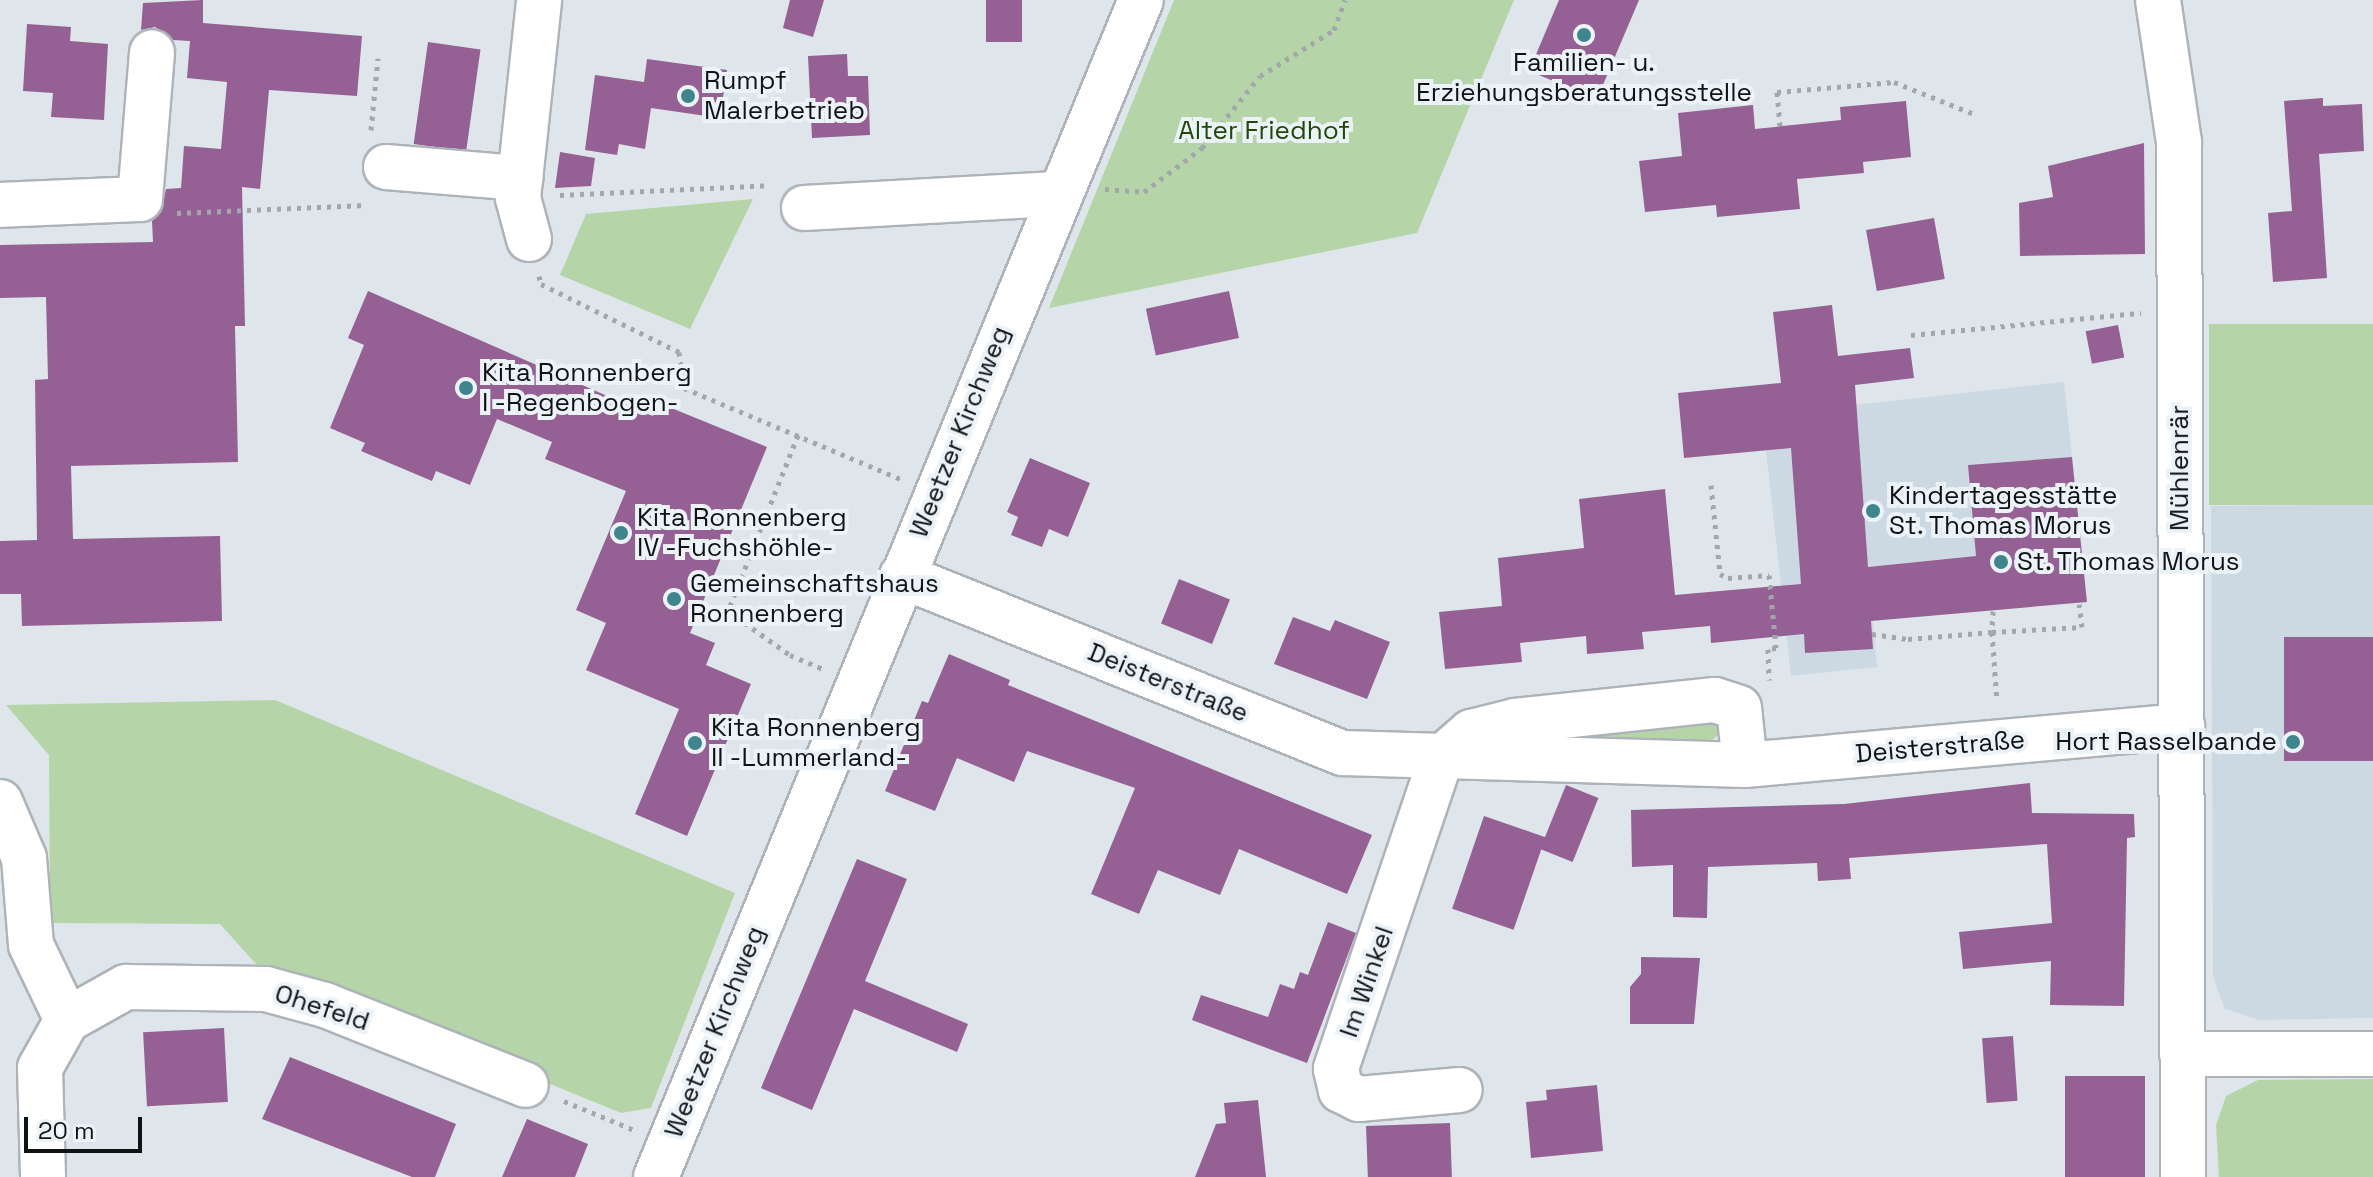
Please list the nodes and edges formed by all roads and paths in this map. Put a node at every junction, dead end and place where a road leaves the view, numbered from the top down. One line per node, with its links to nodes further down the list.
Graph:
1 (539, 0): 9 (street)
2 (1141, 0): 10 (street, Weetzer Kirchweg)
3 (1345, 0): 10 (path)
4 (2158, 0): 16 (street, Mühlenrär)
5 (152, 52): 12 (street)
6 (378, 58): 11 (path)
7 (1974, 114): 8 (path)
8 (1780, 126)
9 (521, 178): 11 (street); 15 (street)
10 (1062, 185): 13 (street); 20 (street, Weetzer Kirchweg)
11 (382, 186): 14 (path)
12 (0, 205)
13 (804, 208)
14 (160, 214)
15 (529, 239): 18 (path)
16 (2179, 310): 17 (path); 28 (street, Mühlenrär)
17 (1911, 335)
18 (798, 435): 20 (path); 26 (path)
19 (1711, 485): 27 (path)
20 (936, 490): 21 (street, Weetzer Kirchweg)
21 (902, 576): 30 (street, Deisterstraße); 38 (street, Weetzer Kirchweg)
22 (2079, 604): 24 (path)
23 (1993, 611): 24 (path)
24 (1992, 632): 25 (path); 29 (path)
25 (1872, 634)
26 (827, 670)
27 (1739, 708): 30 (street); 31 (street)
28 (2182, 726): 29 (street, Deisterstraße); 34 (street, Mühlenrär)
29 (2000, 742): 31 (street, Deisterstraße)
30 (1441, 758): 31 (street, Deisterstraße); 37 (street, Im Winkel)
31 (1745, 765)
32 (0, 802): 33 (street)
33 (67, 1020): 36 (street, Ohefeld); 39 (street)
34 (2182, 1054): 35 (street); 40 (street, Mühlenrär)
35 (2373, 1054)
36 (526, 1085): 38 (path)
37 (1460, 1090)
38 (662, 1161)
39 (43, 1177)
40 (2183, 1177)

